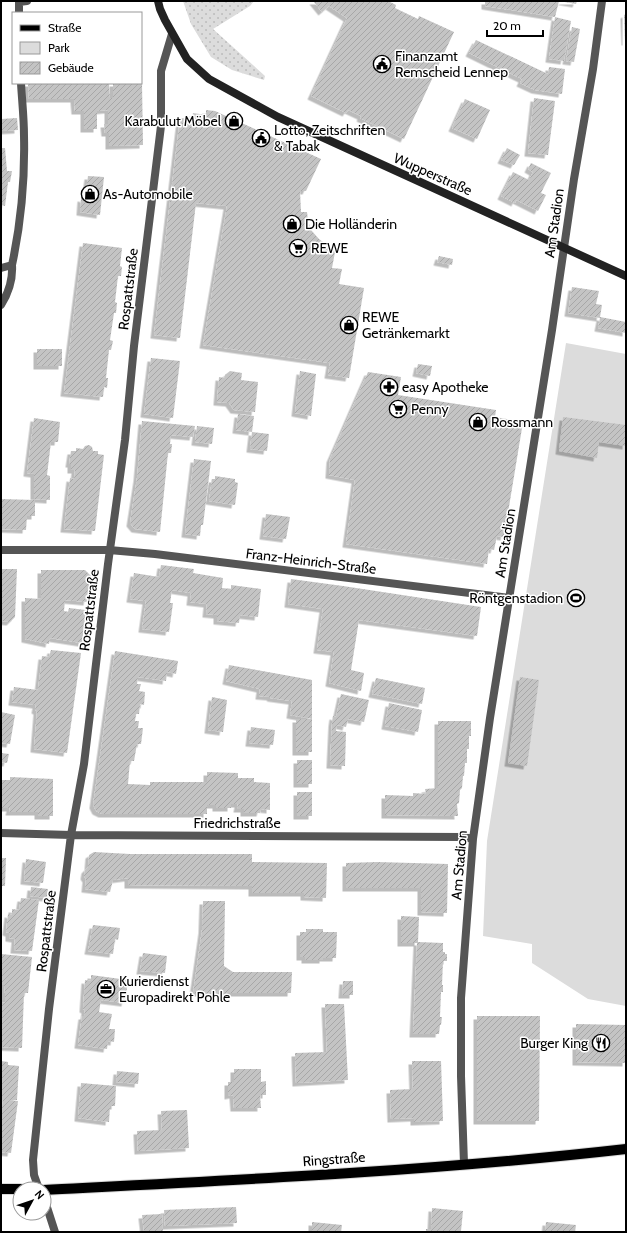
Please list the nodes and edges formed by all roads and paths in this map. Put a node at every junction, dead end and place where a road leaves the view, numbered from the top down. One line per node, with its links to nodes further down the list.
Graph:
1 (27, 1): 4 (street)
2 (158, 1): 5 (street, Wupperstraße)
3 (602, 1): 7 (street, Am Stadion)
4 (19, 2)
5 (172, 34): 7 (street, Wupperstraße); 13 (street, Rospattstraße)
6 (22, 84): 8 (street)
7 (565, 247): 10 (street, Wupperstraße); 14 (street, Am Stadion)
8 (12, 265): 9 (street); 11 (street)
9 (1, 268)
10 (626, 276)
11 (1, 305)
12 (1, 550): 13 (street, Franz-Heinrich-Straße)
13 (109, 550): 14 (street, Franz-Heinrich-Straße); 16 (street, Rospattstraße)
14 (510, 598): 17 (street, Am Stadion)
15 (1, 833): 16 (street, Friedrichstraße)
16 (71, 835): 17 (street, Friedrichstraße); 20 (street, Rospattstraße)
17 (473, 839): 19 (street, Am Stadion)
18 (626, 1149): 19 (main road, Ringstraße)
19 (464, 1164): 23 (main road, Ringstraße)
20 (36, 1181)
21 (1, 1189): 22 (main road)
22 (12, 1189)
23 (52, 1190)
24 (51, 1221): 25 (street)
25 (55, 1232)

